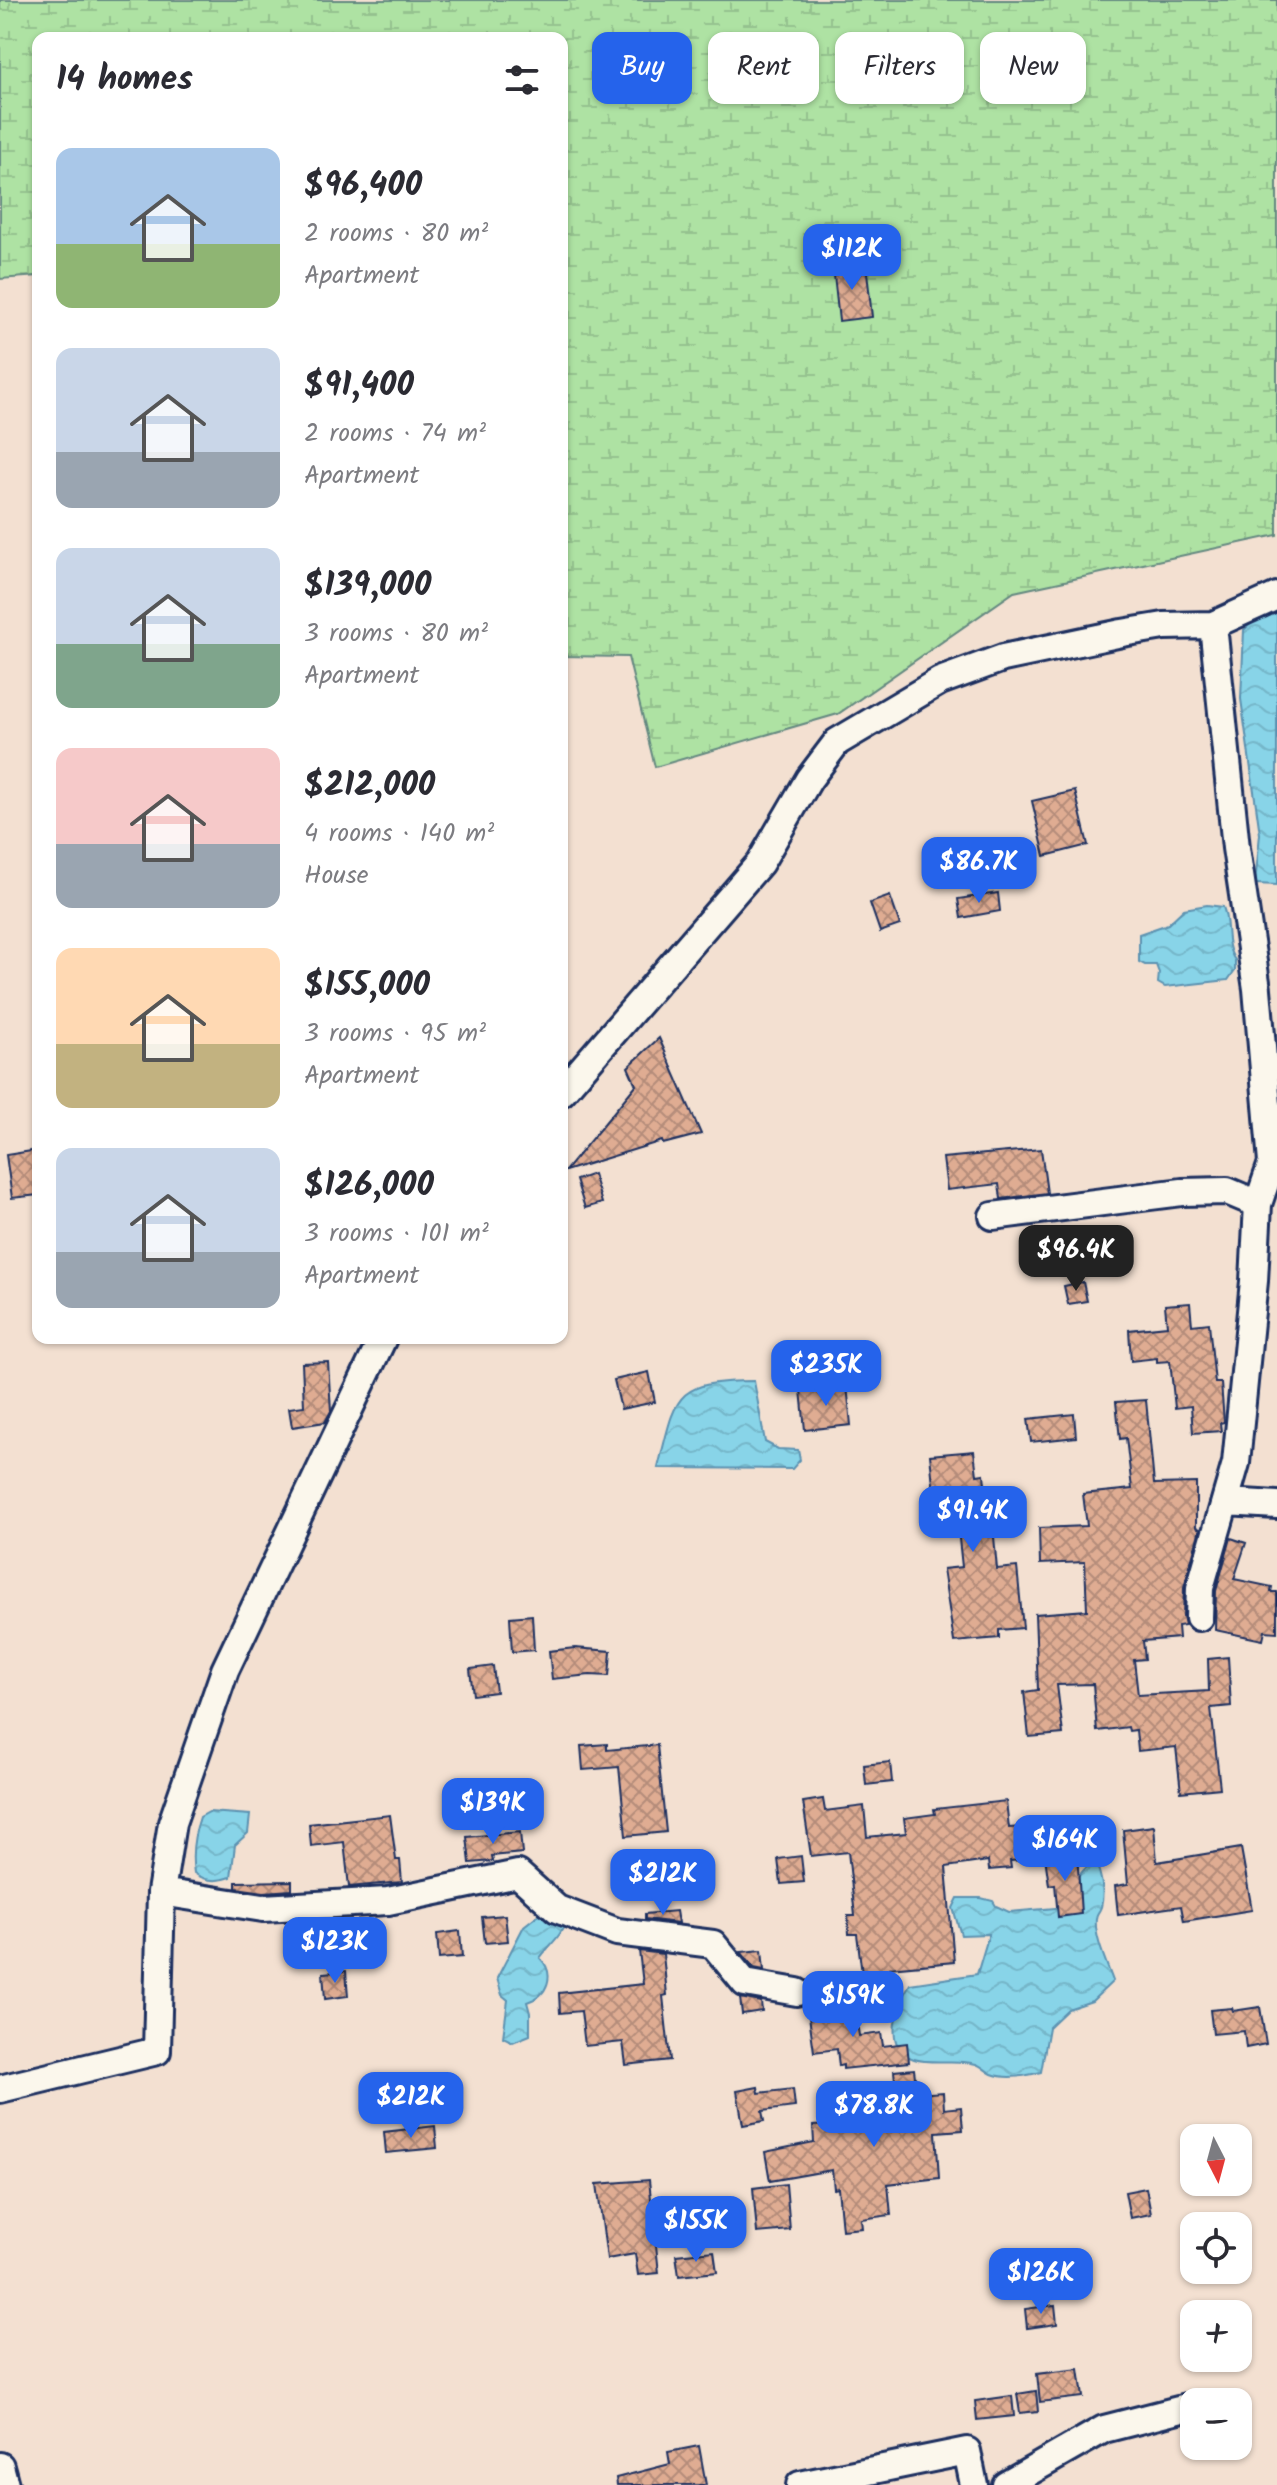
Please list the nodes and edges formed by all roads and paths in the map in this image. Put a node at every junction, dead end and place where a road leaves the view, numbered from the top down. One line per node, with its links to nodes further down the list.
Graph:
1 (1277, 596): 2 (street)
2 (1213, 625): 3 (street); 4 (street)
3 (568, 1085)
4 (1258, 1204): 5 (street); 7 (street)
5 (993, 1216)
6 (380, 1344): 10 (street)
7 (1226, 1502): 8 (street); 9 (street)
8 (1277, 1505)
9 (1199, 1617)
10 (161, 1892): 11 (street); 12 (street)
11 (797, 1992)
12 (0, 2089)
13 (1180, 2410): 18 (street)
14 (0, 2466): 15 (street)
15 (5, 2485)
16 (800, 2485): 17 (street)
17 (974, 2485)
18 (1006, 2485)

